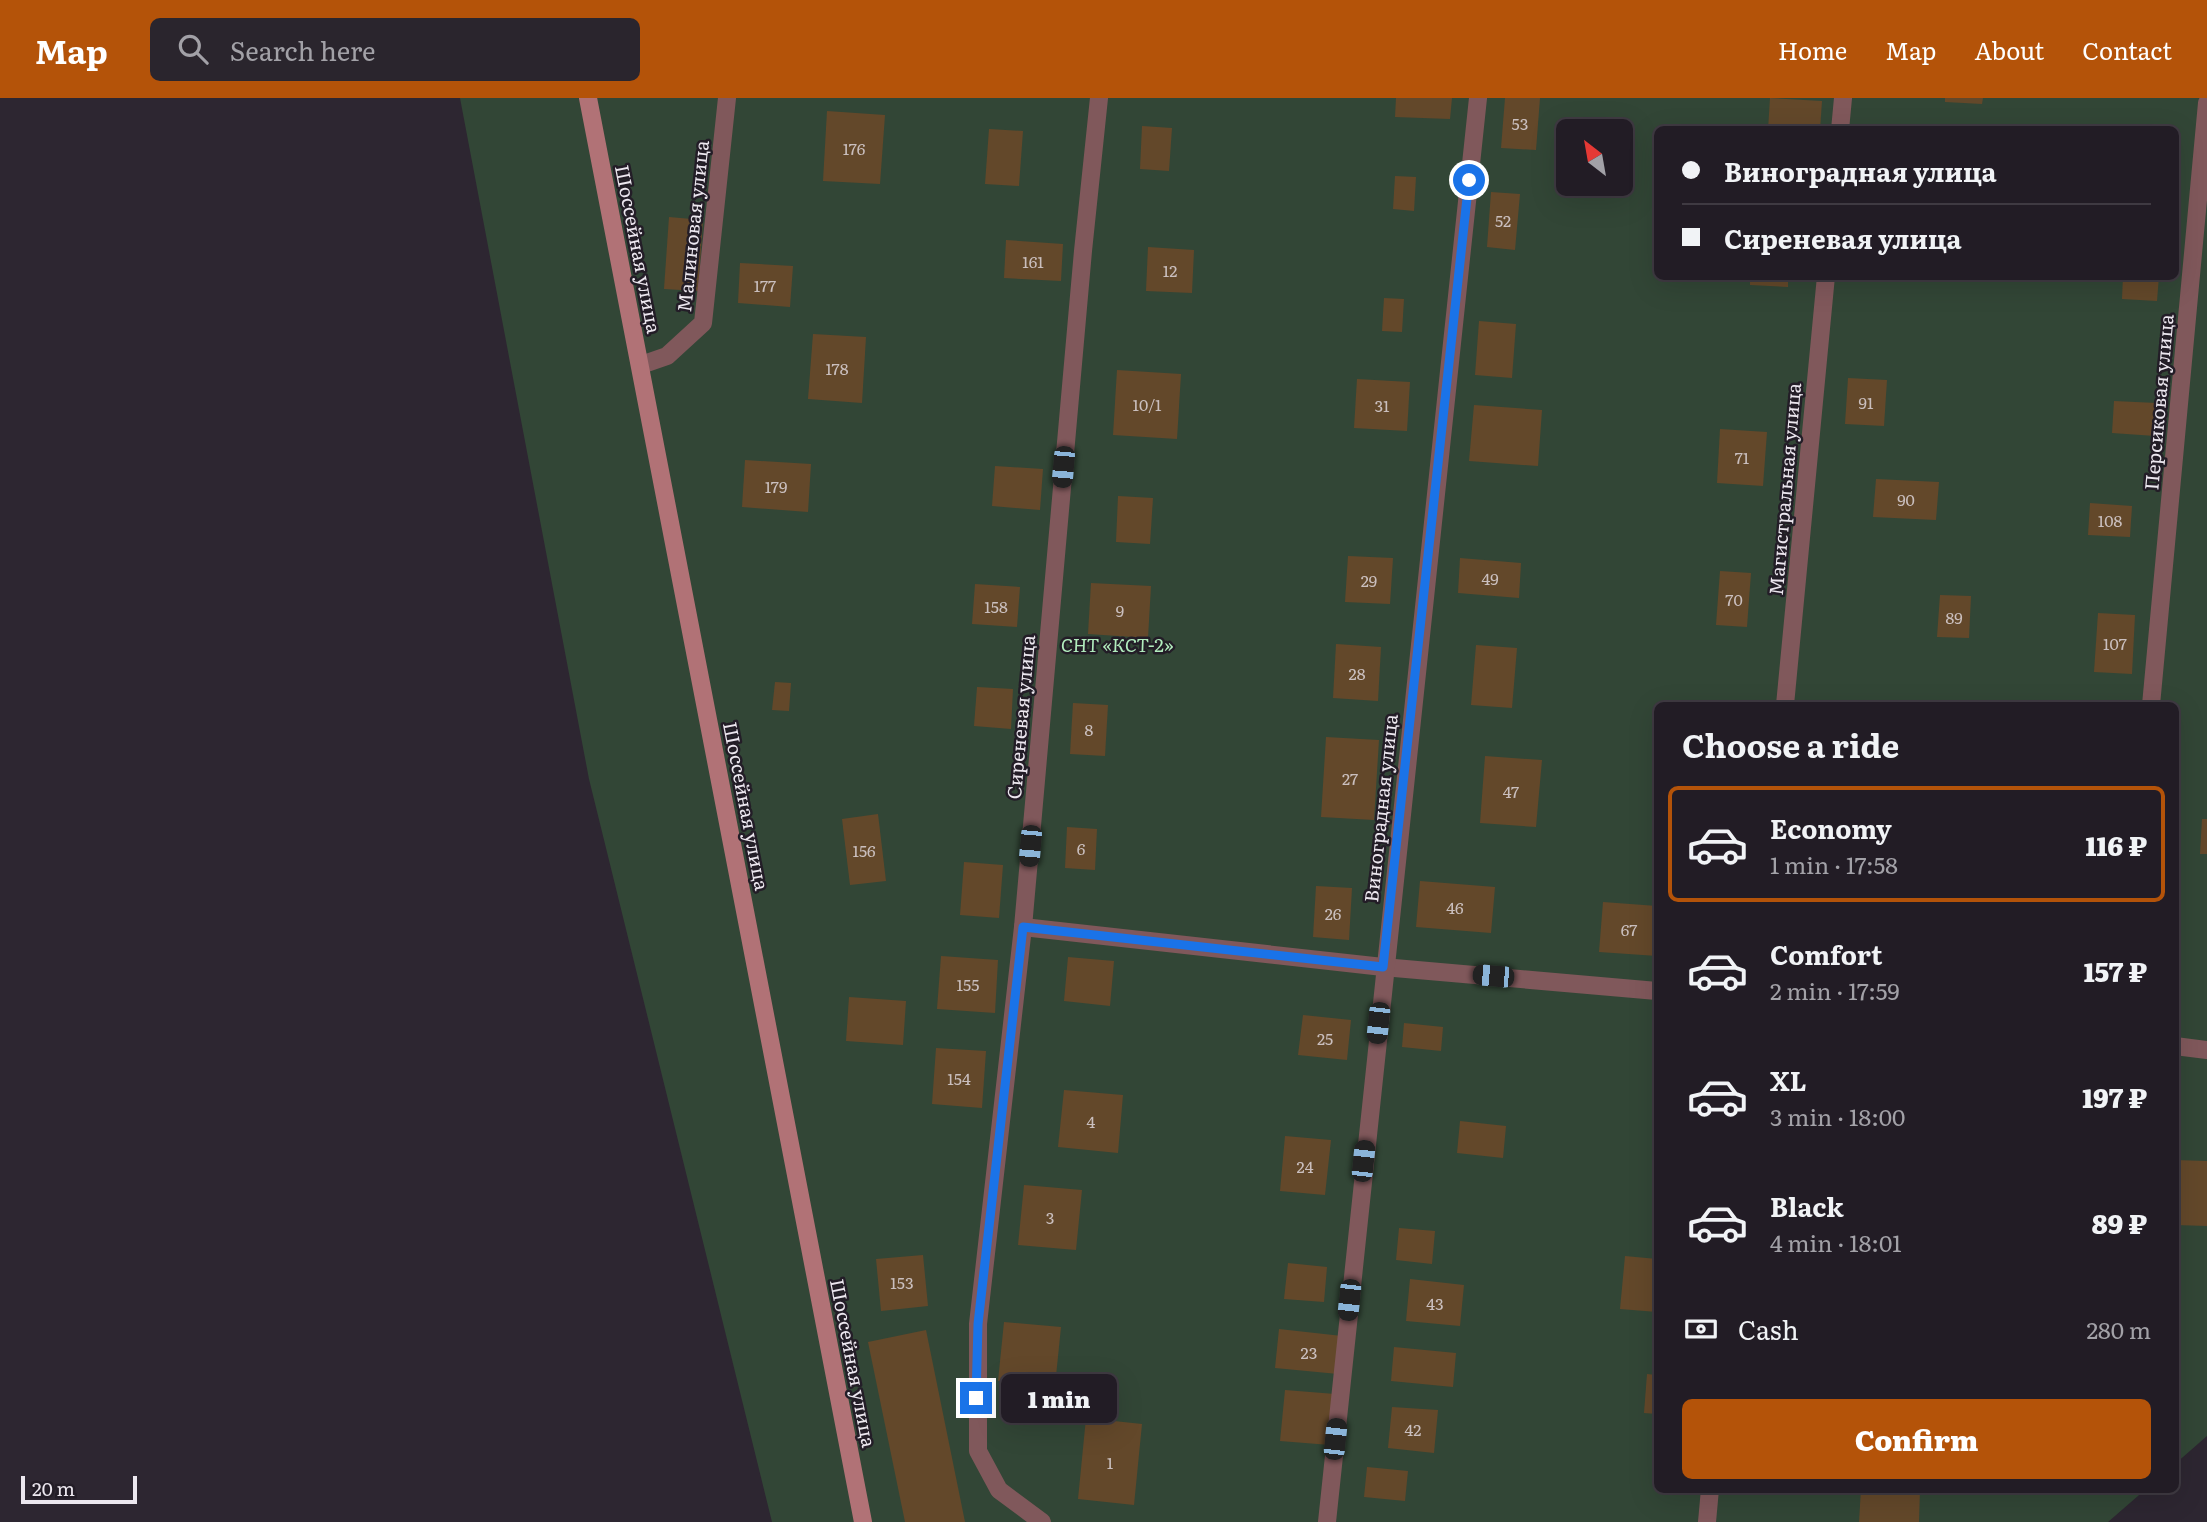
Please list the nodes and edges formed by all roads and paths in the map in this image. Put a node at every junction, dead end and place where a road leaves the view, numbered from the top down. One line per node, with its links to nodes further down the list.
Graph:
1 (588, 98): 9 (street, Шоссейная улица)
2 (727, 98): 9 (street, Малиновая улица)
3 (1100, 98): 12 (street, Сиреневая улица)
4 (1478, 98): 13 (street, Виноградная улица)
5 (1843, 98): 7 (street)
6 (2207, 103): 11 (street, Персиковая улица)
7 (1840, 126)
8 (1826, 280): 10 (street, Магистральная улица)
9 (641, 365): 18 (street, Шоссейная улица)
10 (1785, 702)
11 (2151, 702)
12 (1023, 927): 13 (street); 19 (street, Сиреневая улица)
13 (1383, 967): 14 (street); 20 (street, Виноградная улица)
14 (1654, 991)
15 (2179, 1046): 16 (street)
16 (2207, 1050)
17 (1710, 1493): 21 (street)
18 (863, 1522)
19 (1042, 1522)
20 (1327, 1522)
21 (1707, 1522)

